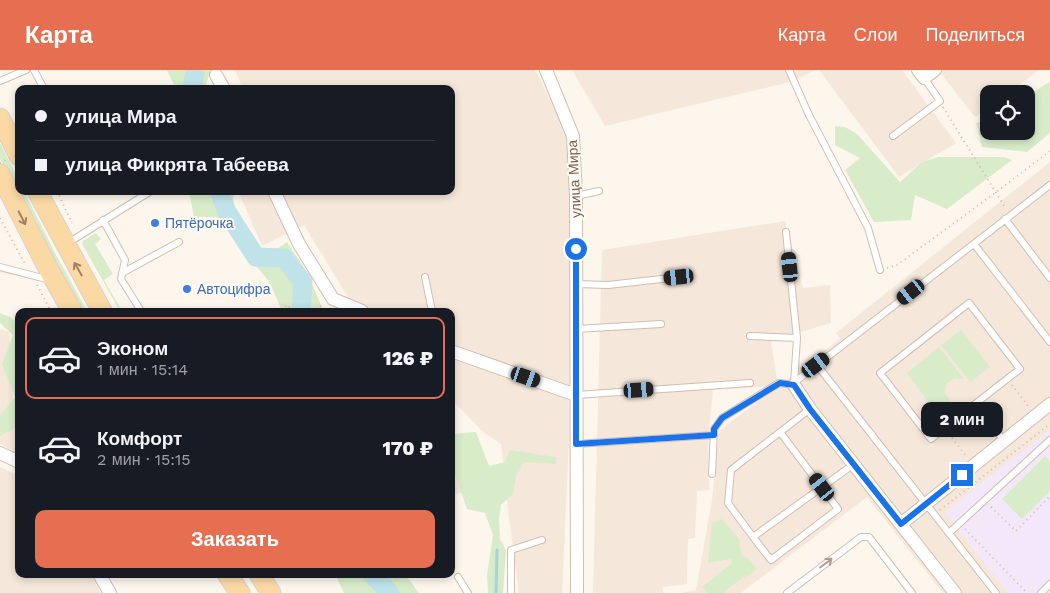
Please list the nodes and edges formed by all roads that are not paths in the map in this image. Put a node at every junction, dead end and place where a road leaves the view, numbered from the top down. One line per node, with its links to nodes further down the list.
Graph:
1 (26, 70): 8 (lane)
2 (34, 70): 9 (lane)
3 (546, 70): 20 (street, улица Мира)
4 (789, 70): 28 (lane)
5 (935, 70): 6 (street)
6 (921, 74): 12 (lane)
7 (216, 76): 10 (street)
8 (0, 80)
9 (42, 85)
10 (222, 85)
11 (0, 118): 13 (main road)
12 (893, 136)
13 (15, 147)
14 (0, 174): 33 (main road, one-way to 33)
15 (1050, 184): 21 (lane)
16 (598, 191): 20 (lane)
17 (39, 195): 25 (main road)
18 (144, 195): 22 (lane)
19 (276, 195): 38 (street)
20 (576, 196): 34 (street, улица Мира)
21 (1008, 218): 26 (lane); 32 (lane)
22 (103, 220): 25 (lane); 29 (lane)
23 (786, 232): 43 (lane)
24 (179, 242): 29 (lane)
25 (64, 244): 36 (main road, one-way to 25)
26 (974, 244): 44 (lane); 46 (lane)
27 (0, 267): 33 (lane)
28 (880, 270)
29 (122, 273): 37 (lane)
30 (425, 277): 39 (lane)
31 (679, 277): 34 (lane)
32 (1050, 278)
33 (54, 281): 35 (main road)
34 (576, 284): 41 (street, улица Мира)
35 (70, 308)
36 (100, 308)
37 (139, 308)
38 (354, 308)
39 (431, 308)
40 (660, 324): 41 (lane)
41 (576, 329): 49 (street, улица Мира)
42 (750, 336): 43 (lane)
43 (797, 338): 48 (lane)
44 (1050, 342)
45 (455, 352): 49 (street)
46 (816, 365): 48 (lane); 63 (lane)
47 (750, 383): 49 (lane)
48 (794, 385): 52 (street); 54 (lane)
49 (576, 394): 57 (street, улица Мира)
50 (975, 404): 50 (lane); 56 (lane)
51 (1050, 404): 56 (street)
52 (810, 409): 53 (lane); 60 (street)
53 (780, 432): 62 (lane); 66 (lane)
54 (714, 435): 57 (lane); 61 (lane)
55 (1050, 440): 65 (lane)
56 (1004, 441): 63 (street)
57 (576, 444): 78 (street, улица Мира)
58 (0, 453): 59 (street)
59 (15, 460)
60 (854, 464): 62 (lane); 64 (street)
61 (712, 474)
62 (822, 487): 66 (lane); 66 (lane)
63 (926, 504): 64 (street); 65 (lane)
64 (901, 524): 81 (street)
65 (949, 533): 82 (lane)
66 (753, 537)
67 (542, 540): 77 (lane)
68 (458, 577): 76 (lane)
69 (101, 578): 73 (street)
70 (230, 578): 74 (main road)
71 (261, 578): 75 (main road)
72 (1050, 584): 83 (lane)
73 (110, 593)
74 (240, 593)
75 (271, 593)
76 (468, 593)
77 (511, 593)
78 (577, 593)
79 (787, 593): 80 (lane, one-way to 80)
80 (912, 593)
81 (955, 593)
82 (996, 593)
83 (1041, 593)

